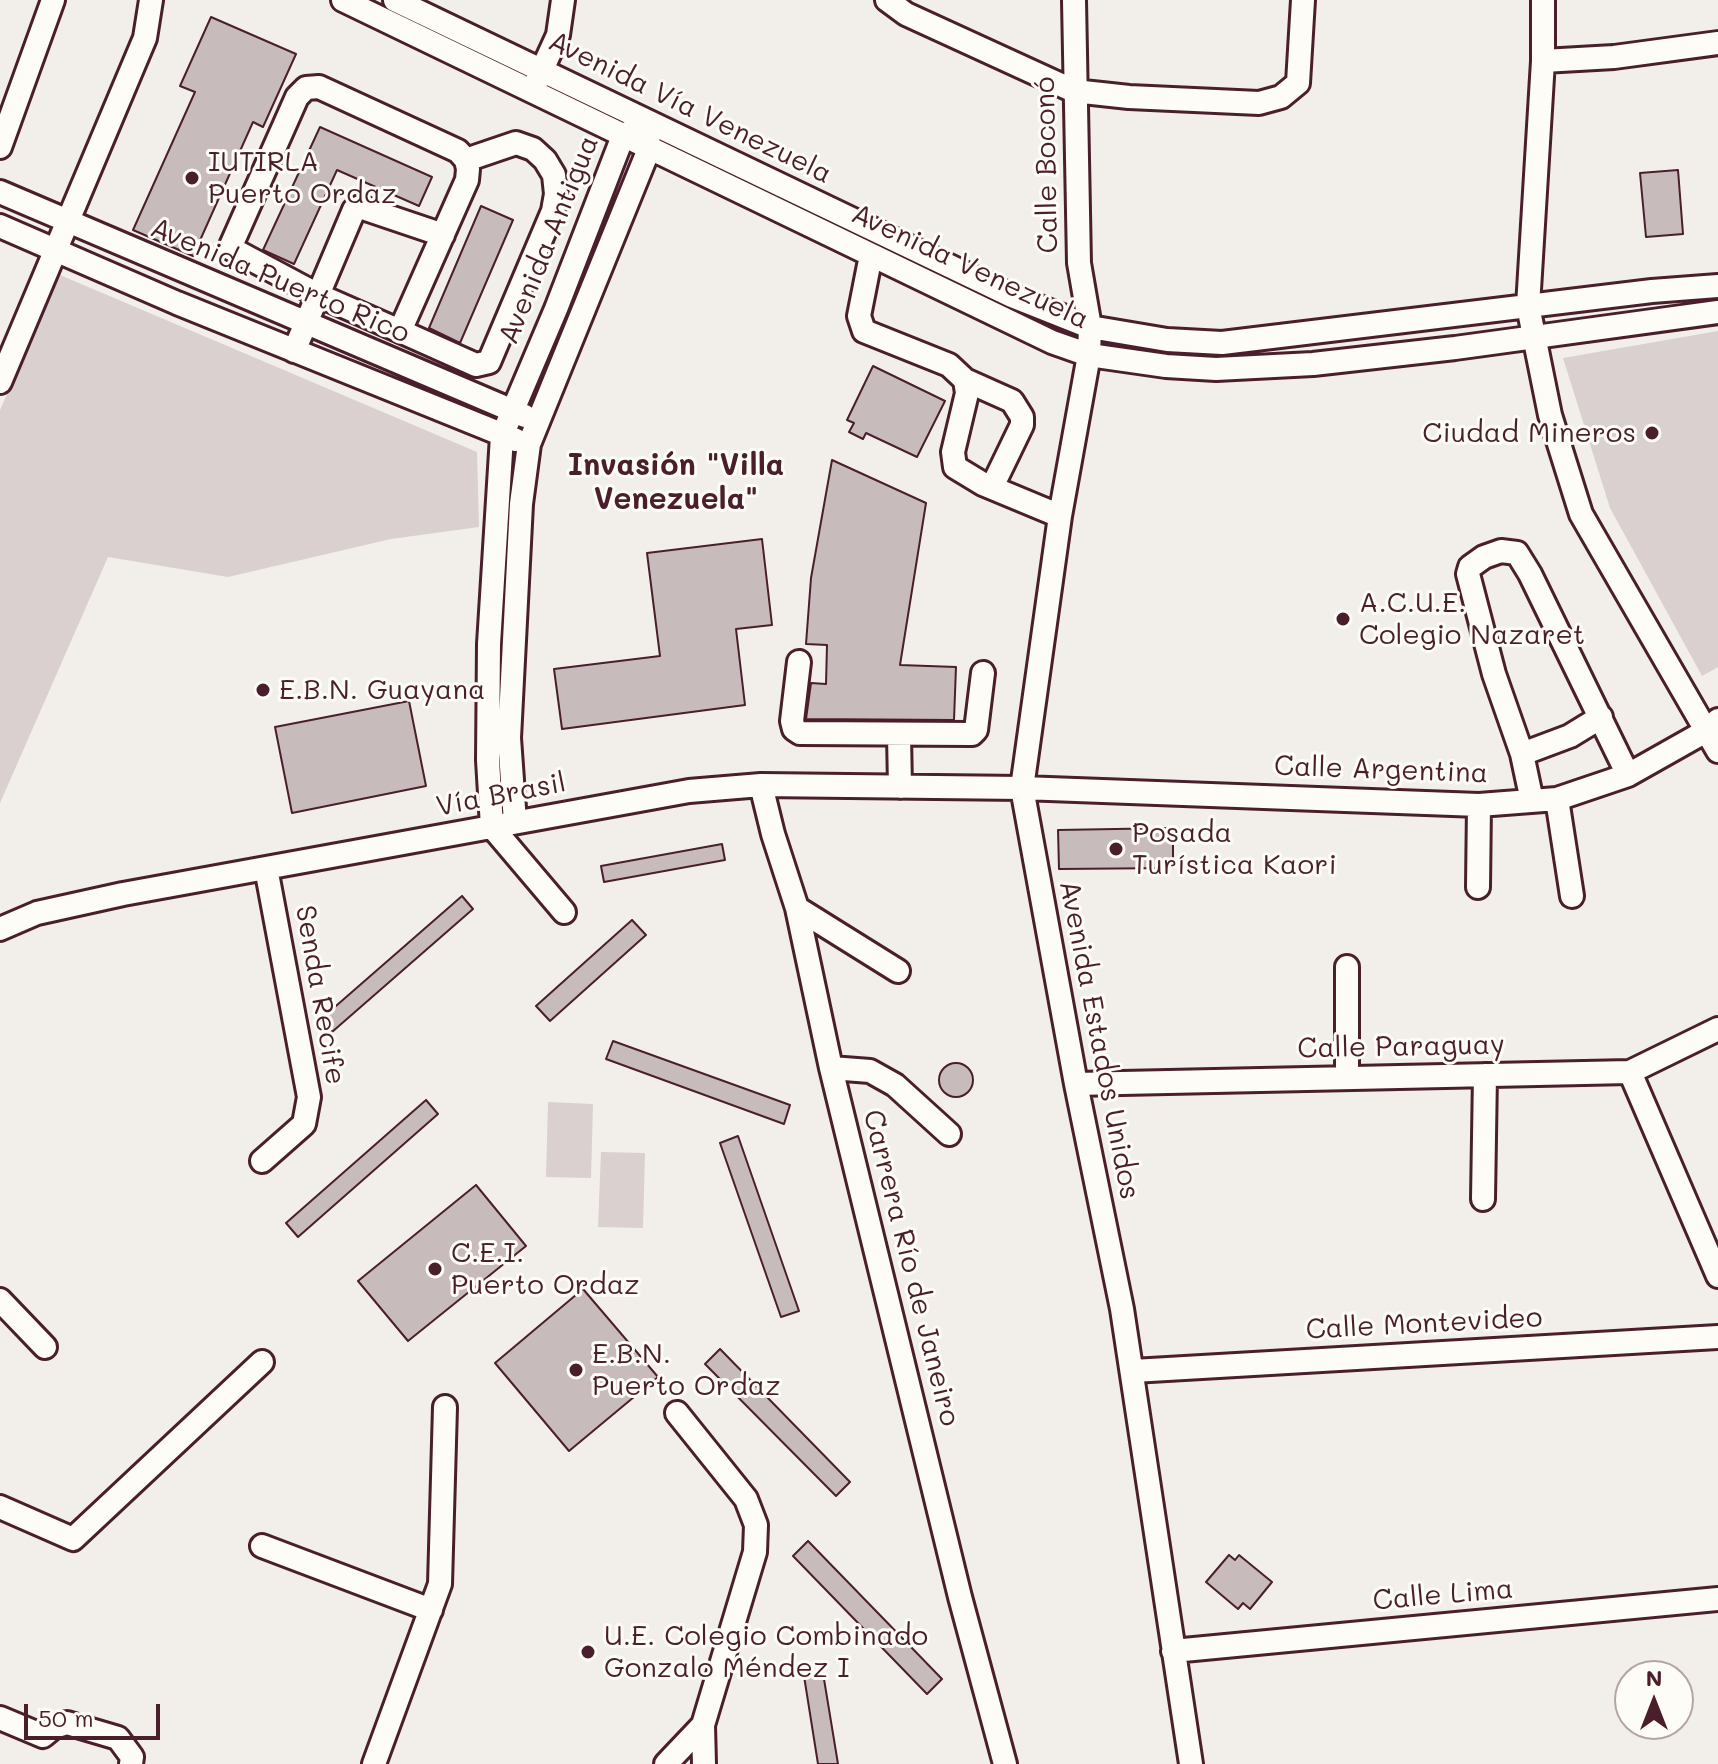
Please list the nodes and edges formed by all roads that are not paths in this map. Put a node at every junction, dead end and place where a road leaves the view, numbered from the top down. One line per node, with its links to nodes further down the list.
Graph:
1 (53, 0): 17 (street)
2 (151, 0): 21 (street)
3 (343, 0): 13 (street, Avenida Venezuela)
4 (395, 0): 12 (street, Avenida Vía Venezuela)
5 (563, 0): 12 (street)
6 (887, 0): 14 (street)
7 (1074, 0): 14 (street, Calle Boconó)
8 (1303, 0): 14 (street)
9 (1543, 0): 11 (street)
10 (1718, 43): 11 (street)
11 (1543, 61): 28 (street)
12 (543, 70): 13 (street); 15 (street, Avenida Vía Venezuela)
13 (532, 91): 16 (street, Avenida Venezuela)
14 (1074, 91): 31 (street, Calle Boconó)
15 (647, 121): 16 (street, Avenida Antigua); 18 (street, Avenida Antigua); 31 (street, Avenida Vía Venezuela)
16 (623, 136): 18 (street, Avenida Venezuela); 38 (street, Avenida Antigua)
17 (0, 147)
18 (649, 149): 25 (street, Avenida Venezuela); 39 (street, Avenida Antigua)
19 (466, 160): 23 (street); 27 (street); 32 (street)
20 (0, 192): 21 (street, Avenida Puerto Rico)
21 (66, 221): 24 (street); 30 (street, Avenida Puerto Rico)
22 (0, 226): 24 (street, Avenida Puerto Rico)
23 (443, 235): 27 (street); 32 (street)
24 (56, 250): 34 (street, Avenida Puerto Rico); 37 (street)
25 (871, 255): 35 (street, Avenida Venezuela); 36 (street)
26 (1718, 286): 28 (street, Avenida Venezuela)
27 (318, 295): 30 (street); 32 (street)
28 (1528, 306): 31 (street, Avenida Venezuela); 33 (street)
29 (1718, 312): 33 (street, Avenida Venezuela)
30 (306, 325): 34 (street); 38 (street, Avenida Puerto Rico)
31 (1090, 327): 35 (street, Avenida Estados Unidos)
32 (400, 331)
33 (1536, 337): 35 (street, Avenida Venezuela); 47 (street)
34 (294, 351): 40 (street, Avenida Puerto Rico)
35 (1089, 355): 43 (street, Avenida Estados Unidos)
36 (965, 380): 42 (street); 42 (street)
37 (0, 382)
38 (511, 412): 39 (street, Avenida Puerto Rico); 40 (street, Avenida Antigua)
39 (537, 421): 41 (street, Avenida Antigua)
40 (502, 436): 41 (street, Avenida Puerto Rico); 59 (street, Avenida Antigua)
41 (529, 444): 58 (street, Avenida Antigua)
42 (992, 487): 43 (street)
43 (1060, 516): 54 (street, Avenida Estados Unidos)
44 (799, 662): 48 (street)
45 (983, 673): 48 (street)
46 (1601, 717): 50 (street); 50 (street); 51 (street)
47 (1712, 725): 49 (street); 51 (street, Calle Argentina)
48 (899, 735): 53 (street)
49 (1718, 751)
50 (1522, 754): 56 (street)
51 (1628, 775): 55 (street, Calle Argentina)
52 (761, 785): 53 (street, Vía Brasil); 58 (street, Vía Brasil); 63 (street, Carrera Río de Janeiro)
53 (900, 787): 54 (street, Vía Brasil)
54 (1022, 788): 57 (street, Calle Argentina); 73 (street, Avenida Estados Unidos)
55 (1557, 799): 56 (street, Calle Argentina); 62 (street)
56 (1532, 801): 57 (street, Calle Argentina)
57 (1479, 805): 61 (street)
58 (515, 822): 59 (street, Vía Brasil)
59 (492, 827): 60 (street, Vía Brasil); 64 (street)
60 (266, 868): 65 (street, Vía Brasil); 75 (street, Senda Recife)
61 (1478, 887)
62 (1572, 896)
63 (797, 908): 67 (street); 69 (street, Carrera Río de Janeiro)
64 (564, 912)
65 (0, 929)
66 (1347, 967): 72 (street)
67 (898, 971)
68 (1718, 1029): 70 (street, Calle Paraguay)
69 (831, 1068): 74 (street); 96 (street, Carrera Río de Janeiro)
70 (1630, 1072): 71 (street, Calle Paraguay); 77 (street)
71 (1485, 1075): 72 (street, Calle Paraguay); 76 (street)
72 (1347, 1078): 73 (street, Calle Paraguay)
73 (1076, 1084): 82 (street, Avenida Estados Unidos)
74 (949, 1134)
75 (262, 1161)
76 (1483, 1199)
77 (1718, 1276)
78 (0, 1300): 80 (street)
79 (1718, 1337): 82 (street, Calle Montevideo)
80 (45, 1347)
81 (262, 1362): 85 (street)
82 (1133, 1371): 89 (street, Avenida Estados Unidos)
83 (445, 1407): 88 (street)
84 (677, 1413): 91 (street)
85 (0, 1507)
86 (262, 1546): 88 (street)
87 (1718, 1599): 89 (street, Calle Lima)
88 (431, 1610): 93 (street)
89 (1173, 1651): 97 (street, Avenida Estados Unidos)
90 (0, 1718): 92 (street)
91 (703, 1725): 94 (street); 95 (street)
92 (131, 1764)
93 (374, 1764)
94 (666, 1764)
95 (704, 1764)
96 (1005, 1764)
97 (1191, 1764)

